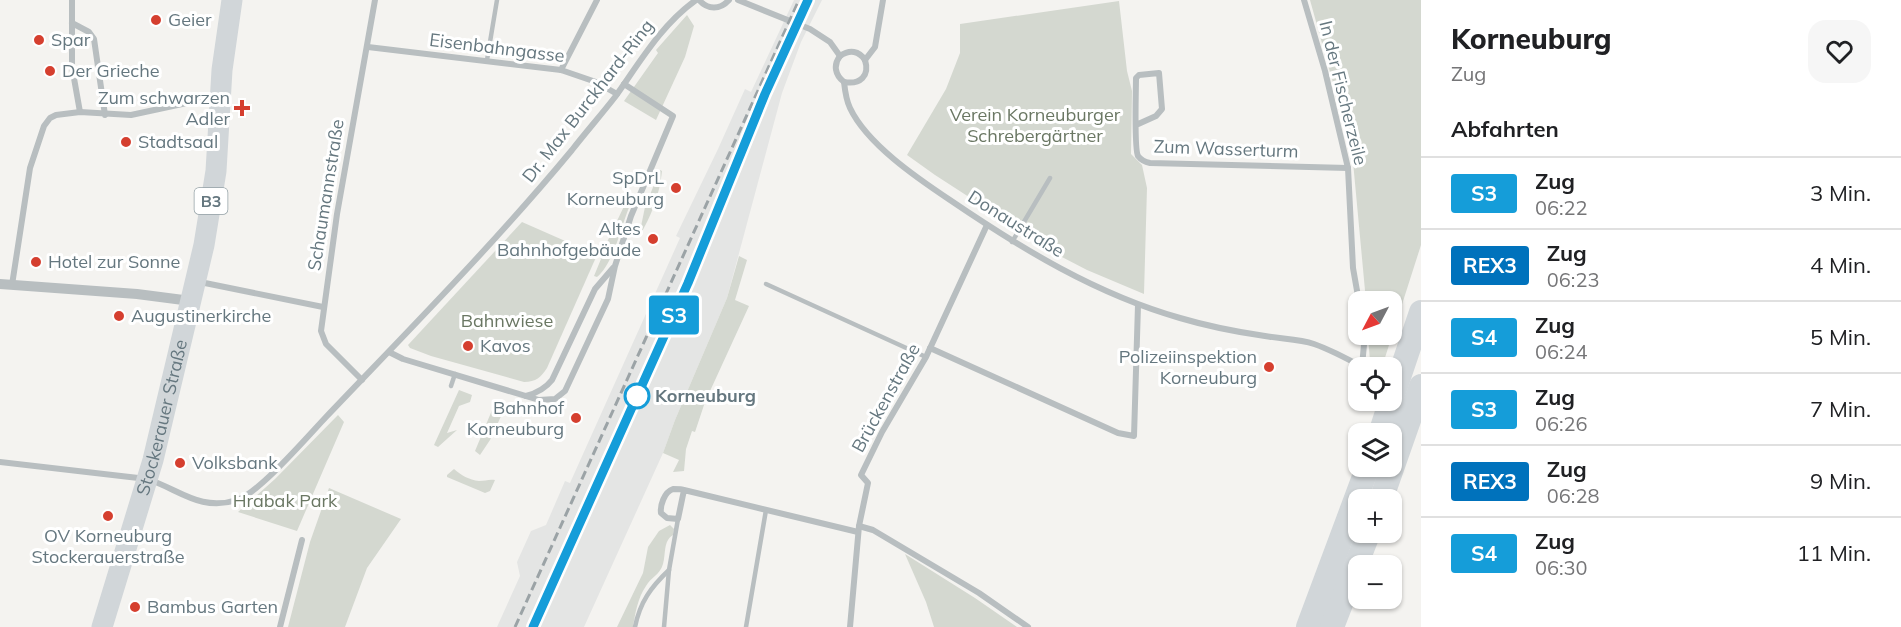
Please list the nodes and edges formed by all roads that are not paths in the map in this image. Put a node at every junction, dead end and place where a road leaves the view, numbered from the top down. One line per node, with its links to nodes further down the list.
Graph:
1 (72, 0): 11 (street)
2 (232, 0): 20 (main road, B3)
3 (375, 0): 12 (street, Schaumannstraße)
4 (497, 0): 14 (lane)
5 (597, 0): 16 (street)
6 (698, 0): 7 (street, Dr. Max Burckhard-Ring); 18 (street, Dr. Max Burckhard-Ring)
7 (729, 0)
8 (738, 0): 13 (street)
9 (883, 0): 15 (street)
10 (1304, 0): 24 (street, In der Fischerzeile)
11 (72, 23): 21 (street); 22 (street)
12 (368, 47): 14 (street, Eisenbahngasse); 36 (street, Schaumannstraße)
13 (840, 56): 15 (street); 17 (street, Donaustraße)
14 (488, 60): 16 (street, Eisenbahngasse)
15 (866, 60): 17 (street)
16 (561, 70): 19 (street, Eisenbahngasse)
17 (844, 82): 26 (street, Donaustraße)
18 (624, 84): 19 (street, Dr. Max Burckhard-Ring); 28 (street)
19 (616, 94): 39 (street, Dr. Max Burckhard-Ring)
20 (221, 100): 22 (street); 29 (main road, Stockerauer Straße / B3)
21 (80, 112): 22 (street); 32 (street)
22 (105, 115)
23 (1136, 124): 23 (street, Zum Wasserturm); 24 (street, Zum Wasserturm)
24 (1348, 168): 33 (street, In der Fischerzeile)
25 (1050, 178): 27 (lane)
26 (987, 225): 27 (street, Donaustraße); 38 (street, Brückenstraße)
27 (1012, 242): 35 (street, Donaustraße)
28 (615, 266): 46 (street); 46 (street)
29 (196, 281): 34 (main road, Stockerauer Straße / B3); 36 (street)
30 (0, 284): 32 (street)
31 (766, 284): 40 (lane)
32 (12, 285): 34 (street)
33 (1357, 291)
34 (191, 301): 52 (main road, Stockerauer Straße / B3)
35 (1138, 305): 38 (street); 41 (street, Donaustraße)
36 (323, 307): 43 (street, Schaumannstraße)
37 (1421, 312): 45 (highway)
38 (930, 348): 40 (street, Brückenstraße)
39 (388, 352): 42 (street); 43 (street, Dr. Max Burckhard-Ring)
40 (926, 357): 56 (street, Brückenstraße)
41 (1348, 360)
42 (455, 374): 44 (lane); 46 (street)
43 (362, 380): 52 (street, Dr. Max Burckhard-Ring)
44 (451, 386)
45 (1403, 394): 47 (street); 48 (highway); 49 (highway)
46 (525, 396)
47 (1421, 403)
48 (1395, 423)
49 (1395, 423)
50 (0, 462): 52 (street, Dr. Max Burckhard-Ring)
51 (1364, 477): 67 (highway)
52 (147, 479): 60 (main road, Stockerauer Straße / B3)
53 (684, 490): 54 (street); 55 (street); 55 (street)
54 (766, 510): 56 (street); 64 (lane)
55 (678, 519): 59 (lane)
56 (859, 529): 65 (street, Brückenstraße); 66 (street)
57 (302, 540): 61 (street)
58 (1365, 543): 68 (highway)
59 (669, 570): 62 (lane); 63 (lane)
60 (102, 627)
61 (280, 627)
62 (635, 627)
63 (663, 627)
64 (746, 627)
65 (850, 627)
66 (1028, 627)
67 (1308, 627)
68 (1332, 627)

